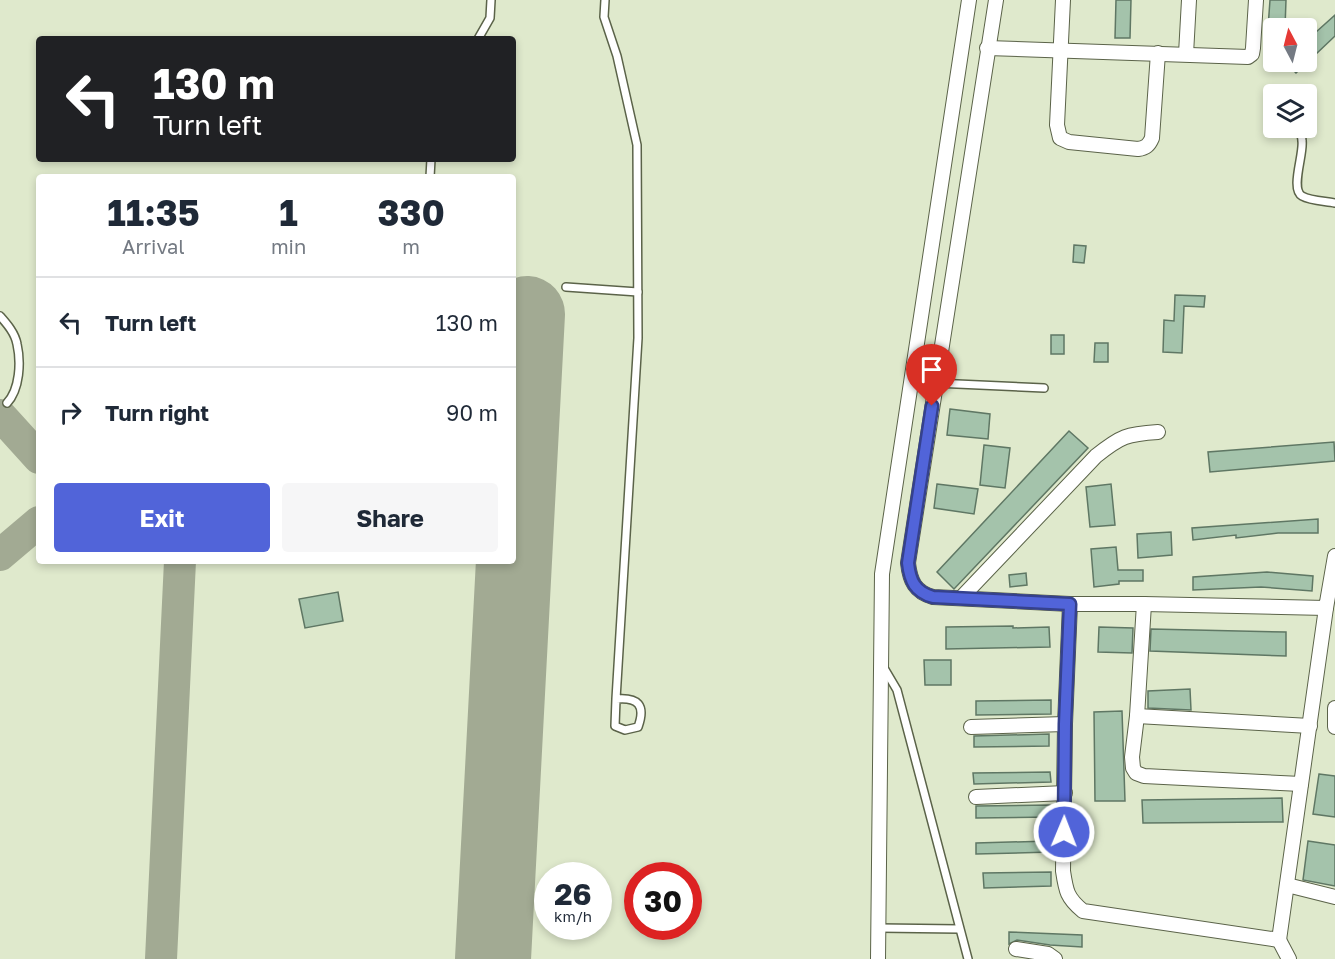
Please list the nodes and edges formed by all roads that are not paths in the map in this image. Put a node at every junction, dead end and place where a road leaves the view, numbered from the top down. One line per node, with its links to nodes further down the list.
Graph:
1 (491, 0): 8 (lane)
2 (604, 0): 16 (lane)
3 (969, 0): 27 (street)
4 (996, 0): 9 (street)
5 (1063, 0): 10 (street)
6 (1189, 0): 12 (street)
7 (1256, 0): 12 (street)
8 (480, 36)
9 (987, 48): 10 (street); 18 (street)
10 (1060, 50): 11 (street); 11 (street)
11 (1158, 53): 12 (street)
12 (1186, 54)
13 (1301, 138): 14 (lane)
14 (1335, 203)
15 (566, 287): 16 (lane)
16 (638, 292): 28 (lane)
17 (0, 316): 20 (lane)
18 (935, 383): 19 (lane); 23 (street)
19 (1044, 388)
20 (7, 403)
21 (1158, 432): 23 (street)
22 (1335, 556): 26 (street)
23 (961, 598): 24 (street)
24 (1070, 604): 25 (street); 31 (street)
25 (1144, 604): 26 (street); 30 (street)
26 (1326, 608): 32 (street)
27 (880, 661): 40 (street); 41 (lane)
28 (616, 699): 28 (lane)
29 (1335, 708): 34 (street)
30 (1137, 716): 32 (street); 35 (street)
31 (1065, 724): 33 (street); 36 (street)
32 (1310, 726): 35 (street)
33 (971, 727)
34 (1335, 727)
35 (1300, 784): 38 (street)
36 (1065, 793): 37 (street); 42 (street)
37 (976, 797)
38 (1287, 885): 39 (street); 42 (street)
39 (1335, 897)
40 (879, 927): 41 (lane); 44 (street)
41 (959, 929): 45 (lane)
42 (1279, 940): 47 (street); 48 (street)
43 (1016, 949): 46 (street)
44 (878, 959)
45 (968, 959)
46 (1055, 959)
47 (1277, 959)
48 (1289, 959)

